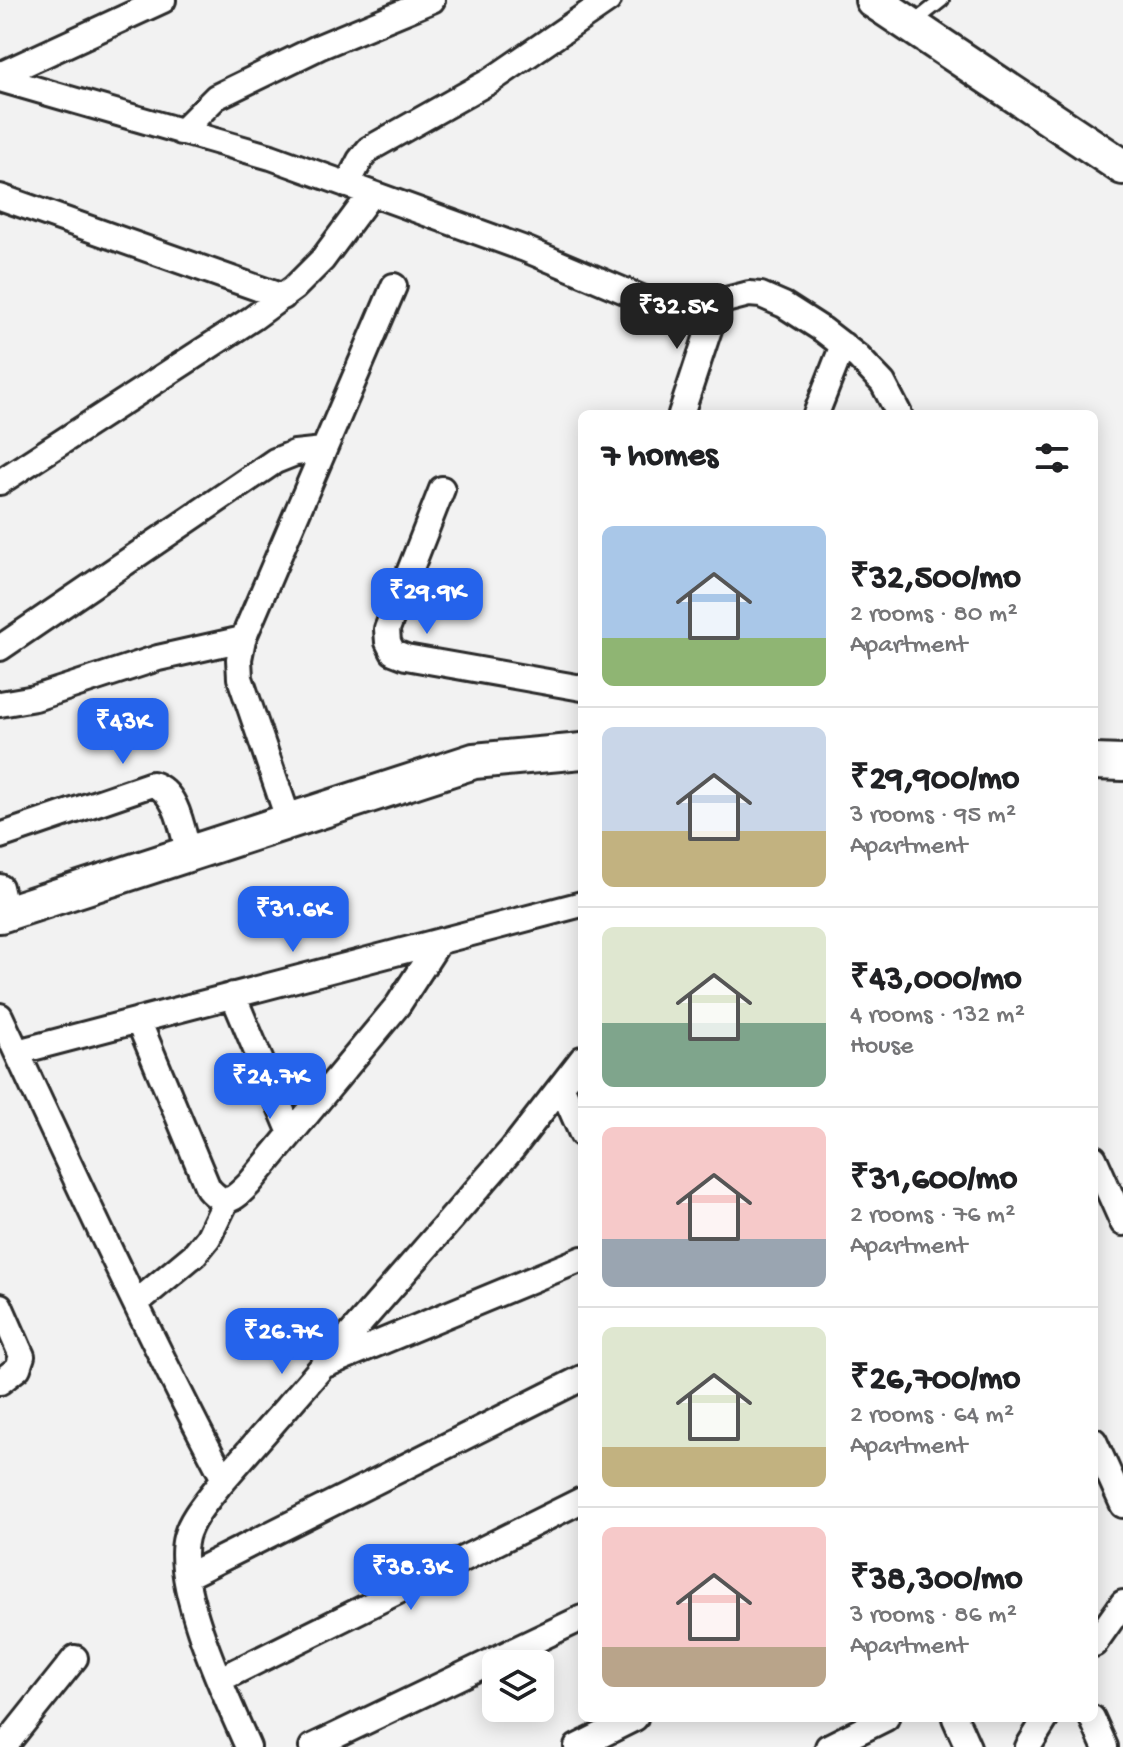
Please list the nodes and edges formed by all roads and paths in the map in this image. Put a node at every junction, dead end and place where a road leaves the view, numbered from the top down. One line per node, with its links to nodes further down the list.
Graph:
1 (163, 0): 7 (street)
2 (432, 0): 8 (street)
3 (608, 0): 10 (street)
4 (873, 0): 6 (main road)
5 (942, 0): 6 (lane)
6 (911, 25): 9 (main road)
7 (0, 77): 8 (street)
8 (181, 132): 10 (street)
9 (1123, 167)
10 (347, 185): 11 (street)
11 (371, 194): 14 (street); 15 (street)
12 (0, 197): 14 (street)
13 (394, 286): 20 (street)
14 (283, 297): 21 (street)
15 (718, 302): 16 (street); 17 (street)
16 (843, 345): 18 (street); 19 (street)
17 (682, 410)
18 (818, 410)
19 (897, 410)
20 (323, 450): 23 (street); 24 (street)
21 (0, 482)
22 (442, 489): 25 (street)
23 (243, 639): 26 (street); 30 (street)
24 (0, 648)
25 (578, 687)
26 (0, 704)
27 (578, 751): 30 (main road)
28 (1098, 762): 29 (main road)
29 (1123, 763)
30 (289, 821): 32 (main road)
31 (0, 836): 32 (street)
32 (189, 854): 33 (main road)
33 (2, 905)
34 (578, 905): 35 (street)
35 (438, 943): 36 (street); 43 (street)
36 (233, 995): 38 (street); 43 (street)
37 (0, 1016): 39 (street)
38 (138, 1020): 39 (street); 45 (street)
39 (17, 1052): 48 (street)
40 (578, 1064): 41 (street)
41 (561, 1086): 42 (street); 50 (street)
42 (578, 1125)
43 (291, 1133): 45 (street)
44 (1098, 1167): 46 (street)
45 (226, 1201): 48 (street)
46 (1123, 1223)
47 (578, 1261): 50 (street)
48 (136, 1303): 54 (street)
49 (0, 1306): 52 (street)
50 (322, 1367): 54 (street)
51 (578, 1380): 57 (street)
52 (0, 1382)
53 (1098, 1450): 56 (street)
54 (224, 1479): 57 (street)
55 (578, 1502): 62 (street)
56 (1123, 1505)
57 (187, 1576): 62 (street)
58 (1123, 1603): 60 (street)
59 (578, 1620): 71 (street)
60 (1098, 1638)
61 (75, 1658): 69 (street)
62 (219, 1680): 70 (street)
63 (627, 1722): 72 (street)
64 (957, 1722): 74 (street)
65 (1044, 1722): 75 (street)
66 (1094, 1722): 76 (street)
67 (848, 1726): 73 (street)
68 (1123, 1738): 76 (street)
69 (4, 1747)
70 (248, 1747)
71 (312, 1747)
72 (577, 1747)
73 (828, 1747)
74 (968, 1747)
75 (1028, 1747)
76 (1105, 1747)

